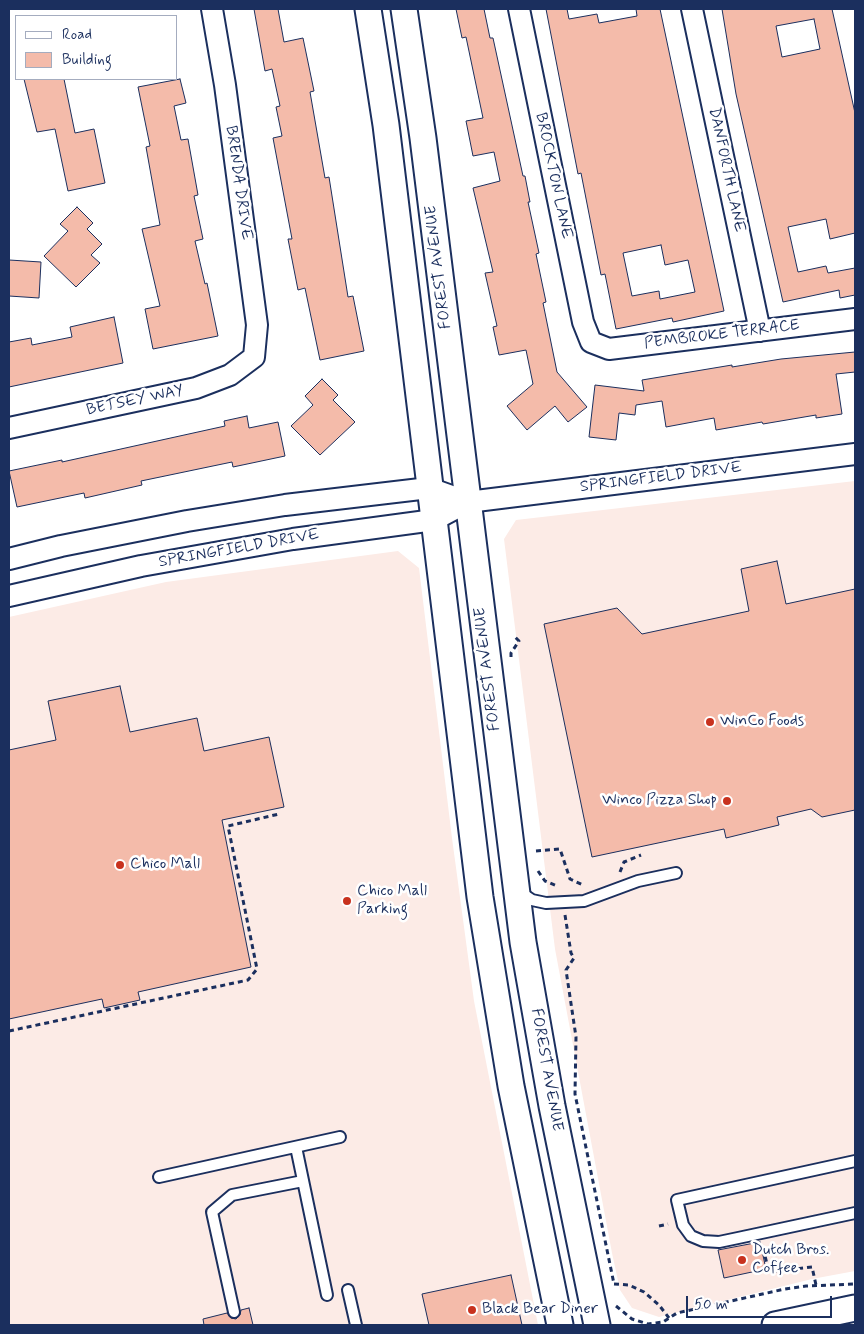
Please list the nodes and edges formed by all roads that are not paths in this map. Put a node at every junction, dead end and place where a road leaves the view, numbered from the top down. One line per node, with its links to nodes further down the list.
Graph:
1 (212, 9): 9 (street, BRENDA DRIVE)
2 (368, 9): 12 (street)
3 (404, 9): 13 (street, FOREST AVENUE)
4 (519, 9): 8 (street, BROCKTON LANE)
5 (692, 9): 7 (street, DANFORTH LANE)
6 (855, 320): 7 (street, PEMBROKE TERRACE)
7 (760, 331): 8 (street, PEMBROKE TERRACE)
8 (591, 342)
9 (254, 357): 10 (street, BETSEY WAY)
10 (9, 428)
11 (855, 454): 13 (street, SPRINGFIELD DRIVE)
12 (430, 488): 13 (street, SPRINGFIELD DRIVE); 14 (street); 15 (street, SPRINGFIELD DRIVE)
13 (468, 502): 14 (street, SPRINGFIELD DRIVE); 18 (street, FOREST AVENUE)
14 (434, 520): 16 (street, SPRINGFIELD DRIVE); 30 (street)
15 (9, 559)
16 (9, 596)
17 (676, 873): 18 (lane)
18 (516, 890): 31 (street, FOREST AVENUE)
19 (340, 1137): 20 (lane)
20 (296, 1147): 22 (lane); 23 (lane)
21 (855, 1161): 24 (lane)
22 (159, 1177)
23 (303, 1181): 26 (lane); 28 (lane)
24 (855, 1213)
25 (348, 1290): 29 (lane)
26 (327, 1295)
27 (855, 1308): 32 (street)
28 (234, 1312)
29 (356, 1325)
30 (560, 1325)
31 (598, 1325)
32 (775, 1325)

